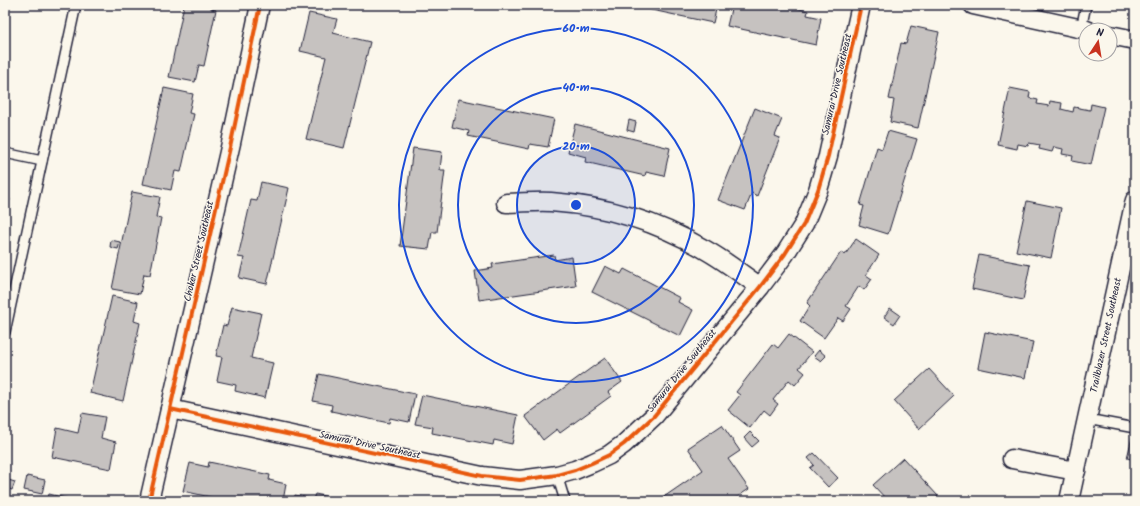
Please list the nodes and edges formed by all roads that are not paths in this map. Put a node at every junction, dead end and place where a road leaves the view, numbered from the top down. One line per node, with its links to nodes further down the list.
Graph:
1 (76, 5): 11 (lane)
2 (260, 5): 16 (street, Choker Street Southeast)
3 (861, 5): 14 (street, Samurai Drive Southeast)
4 (973, 5): 7 (street)
5 (1086, 5): 6 (lane)
6 (1085, 22)
7 (1078, 28)
8 (1118, 37): 9 (street)
9 (1135, 40)
10 (5, 153): 11 (lane)
11 (42, 161): 15 (lane)
12 (1135, 200): 17 (street, Trailblazer Street Southeast)
13 (506, 203): 14 (street)
14 (760, 287): 21 (street, Samurai Drive Southeast)
15 (5, 332)
16 (170, 409): 21 (street, Samurai Drive Southeast); 22 (street, Choker Street Southeast)
17 (1087, 419): 18 (lane); 20 (street, Trailblazer Street Southeast)
18 (1135, 428)
19 (1012, 459): 20 (street)
20 (1076, 471): 24 (street, Trailblazer Street Southeast)
21 (557, 475): 23 (lane)
22 (149, 501)
23 (565, 501)
24 (1069, 501)

